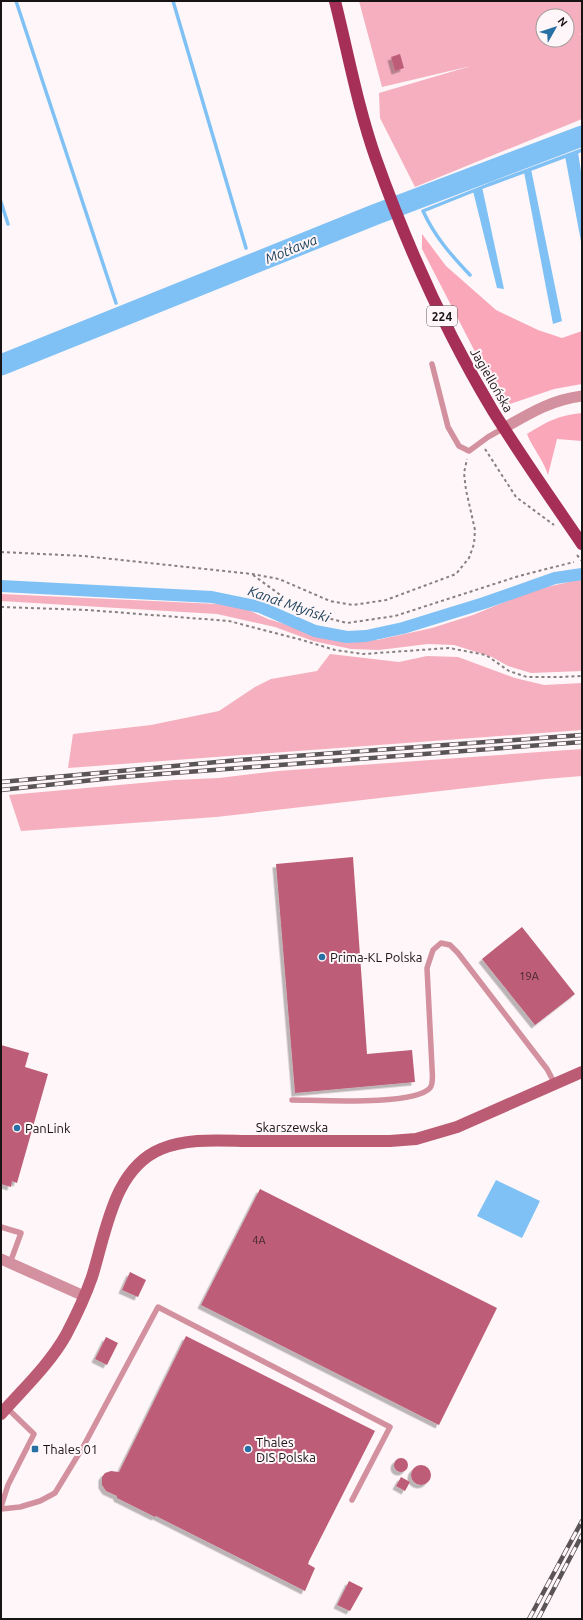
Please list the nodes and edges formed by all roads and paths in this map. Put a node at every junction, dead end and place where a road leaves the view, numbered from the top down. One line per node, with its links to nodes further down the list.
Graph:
1 (335, 1): 4 (main road, Jagiellońska / 224)
2 (432, 364): 6 (lane)
3 (582, 396): 4 (street)
4 (504, 428): 5 (lane); 8 (main road, Jagiellońska / 224)
5 (481, 442): 6 (lane); 7 (path)
6 (469, 451): 12 (path)
7 (559, 529)
8 (579, 548): 10 (path)
9 (1, 552): 12 (path)
10 (582, 561)
11 (574, 562): 12 (path)
12 (252, 574)
13 (1, 607): 14 (path)
14 (582, 676)
15 (582, 1072): 16 (street, Skarszewska)
16 (555, 1084): 17 (lane); 20 (street, Skarszewska)
17 (292, 1100)
18 (1, 1227): 19 (lane)
19 (5, 1261): 20 (street)
20 (84, 1296): 21 (street, Skarszewska)
21 (4, 1411): 23 (lane)
22 (352, 1500): 23 (lane)
23 (1, 1508)

